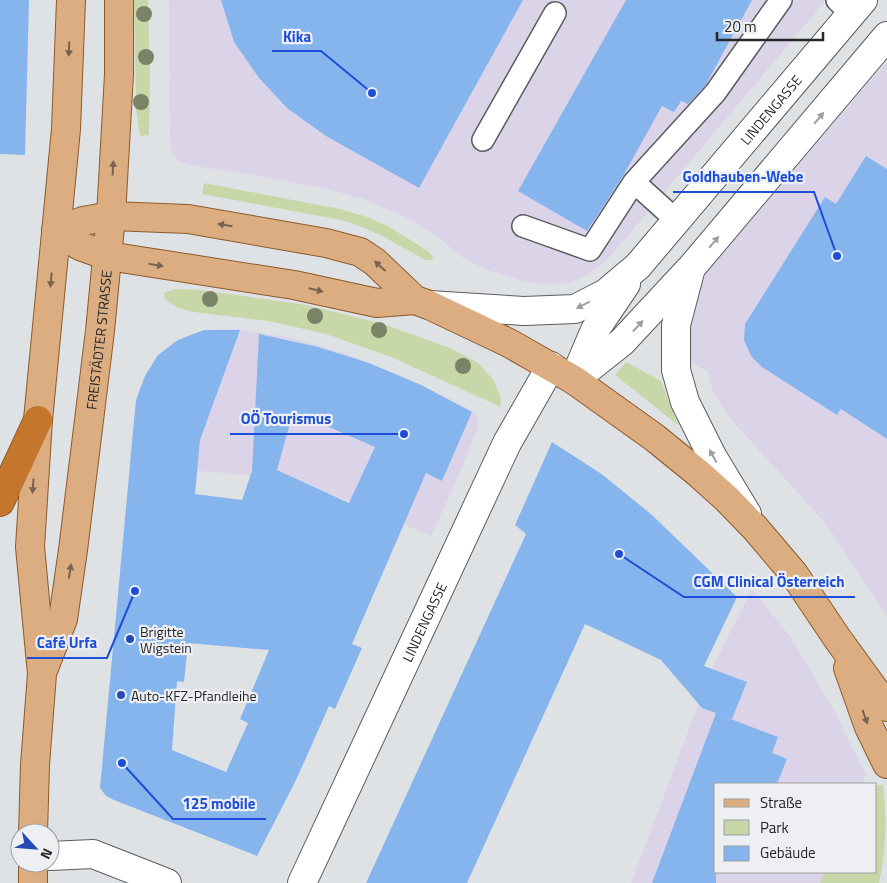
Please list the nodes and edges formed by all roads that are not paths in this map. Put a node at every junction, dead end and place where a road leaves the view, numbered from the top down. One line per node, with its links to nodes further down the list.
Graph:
1 (71, 0): 12 (main road, FREISTÄDTER STRASSE, one-way to 12)
2 (119, 0): 9 (main road, FREISTÄDTER STRASSE, one-way to 2)
3 (781, 0): 8 (lane)
4 (850, 5): 10 (street, LINDENGASSE)
5 (555, 13): 7 (lane)
6 (886, 39): 15 (street, one-way to 6)
7 (484, 140)
8 (634, 182): 10 (lane); 11 (lane)
9 (111, 216): 12 (main road); 13 (main road, FREISTÄDTER STRASSE); 16 (main road, one-way to 9)
10 (676, 220): 14 (street, LINDENGASSE)
11 (522, 226)
12 (56, 231): 13 (main road); 19 (main road, FREISTÄDTER STRASSE, one-way to 19)
13 (108, 256): 16 (main road, one-way to 16); 23 (main road, FREISTÄDTER STRASSE, one-way to 13)
14 (638, 266): 16 (street, LINDENGASSE, one-way to 16); 18 (street, LINDENGASSE)
15 (691, 268): 18 (street, one-way to 15); 21 (street, one-way to 15)
16 (422, 302): 17 (main road)
17 (551, 366): 18 (main road); 29 (street, LINDENGASSE)
18 (574, 380): 21 (main road)
19 (38, 420): 20 (highway); 23 (main road, FREISTÄDTER STRASSE, one-way to 23)
20 (0, 502)
21 (755, 528): 22 (main road)
22 (837, 638): 24 (main road); 25 (main road, one-way to 25)
23 (42, 674): 26 (main road, FREISTÄDTER STRASSE)
24 (887, 707)
25 (887, 764)
26 (33, 823)
27 (60, 856): 28 (street)
28 (167, 883)
29 (302, 883)

